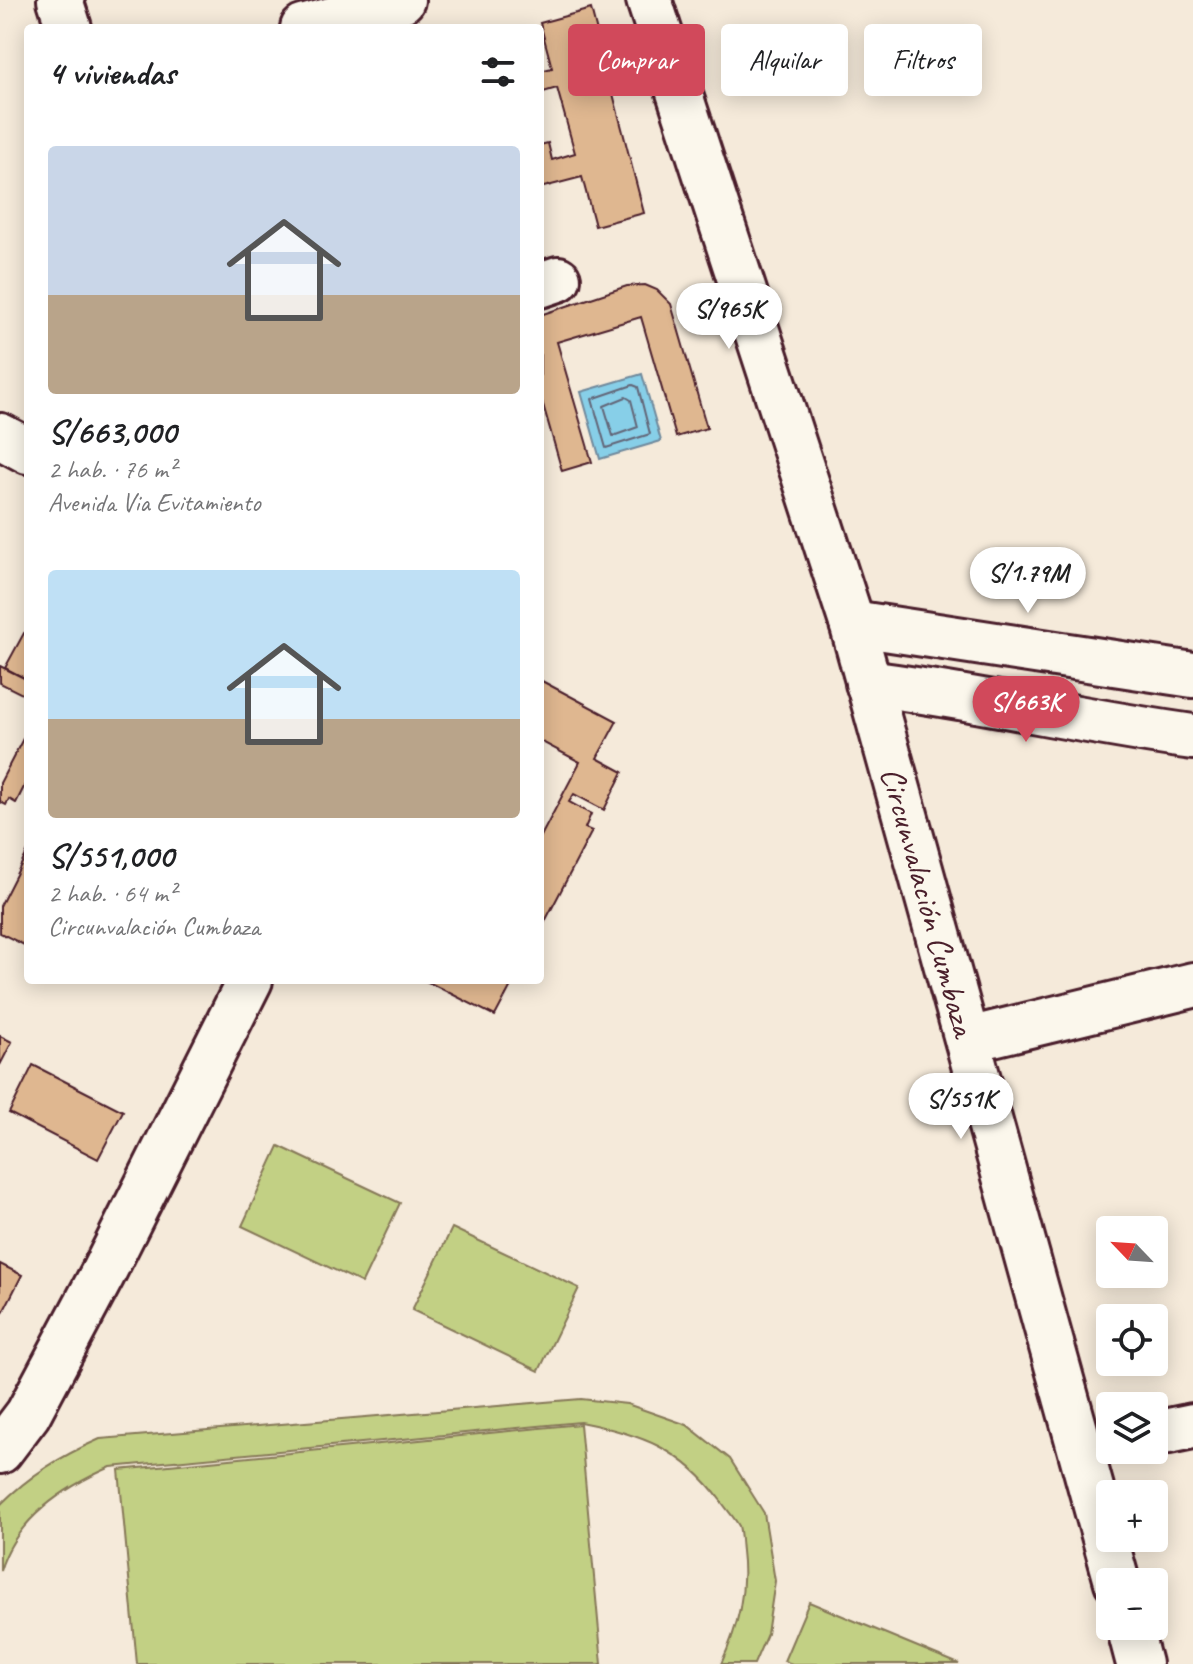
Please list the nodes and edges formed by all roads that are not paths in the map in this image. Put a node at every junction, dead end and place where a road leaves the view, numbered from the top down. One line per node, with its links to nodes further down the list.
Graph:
1 (60, 0): 4 (street)
2 (402, 0): 5 (street)
3 (649, 0): 8 (street, Circunvalación Cumbaza)
4 (68, 24)
5 (317, 24)
6 (0, 436): 7 (street)
7 (24, 449)
8 (852, 623): 9 (street); 10 (street, Circunvalación Cumbaza)
9 (1193, 675)
10 (868, 683): 11 (street); 14 (street, Circunvalación Cumbaza)
11 (1193, 737)
12 (248, 984): 18 (street)
13 (1193, 985): 14 (street)
14 (968, 1040): 17 (street, Circunvalación Cumbaza)
15 (1193, 1426): 16 (street)
16 (1168, 1431)
17 (1095, 1446): 19 (street, Circunvalación Cumbaza)
18 (0, 1451)
19 (1115, 1568)
20 (1133, 1640): 21 (street)
21 (1139, 1664)

